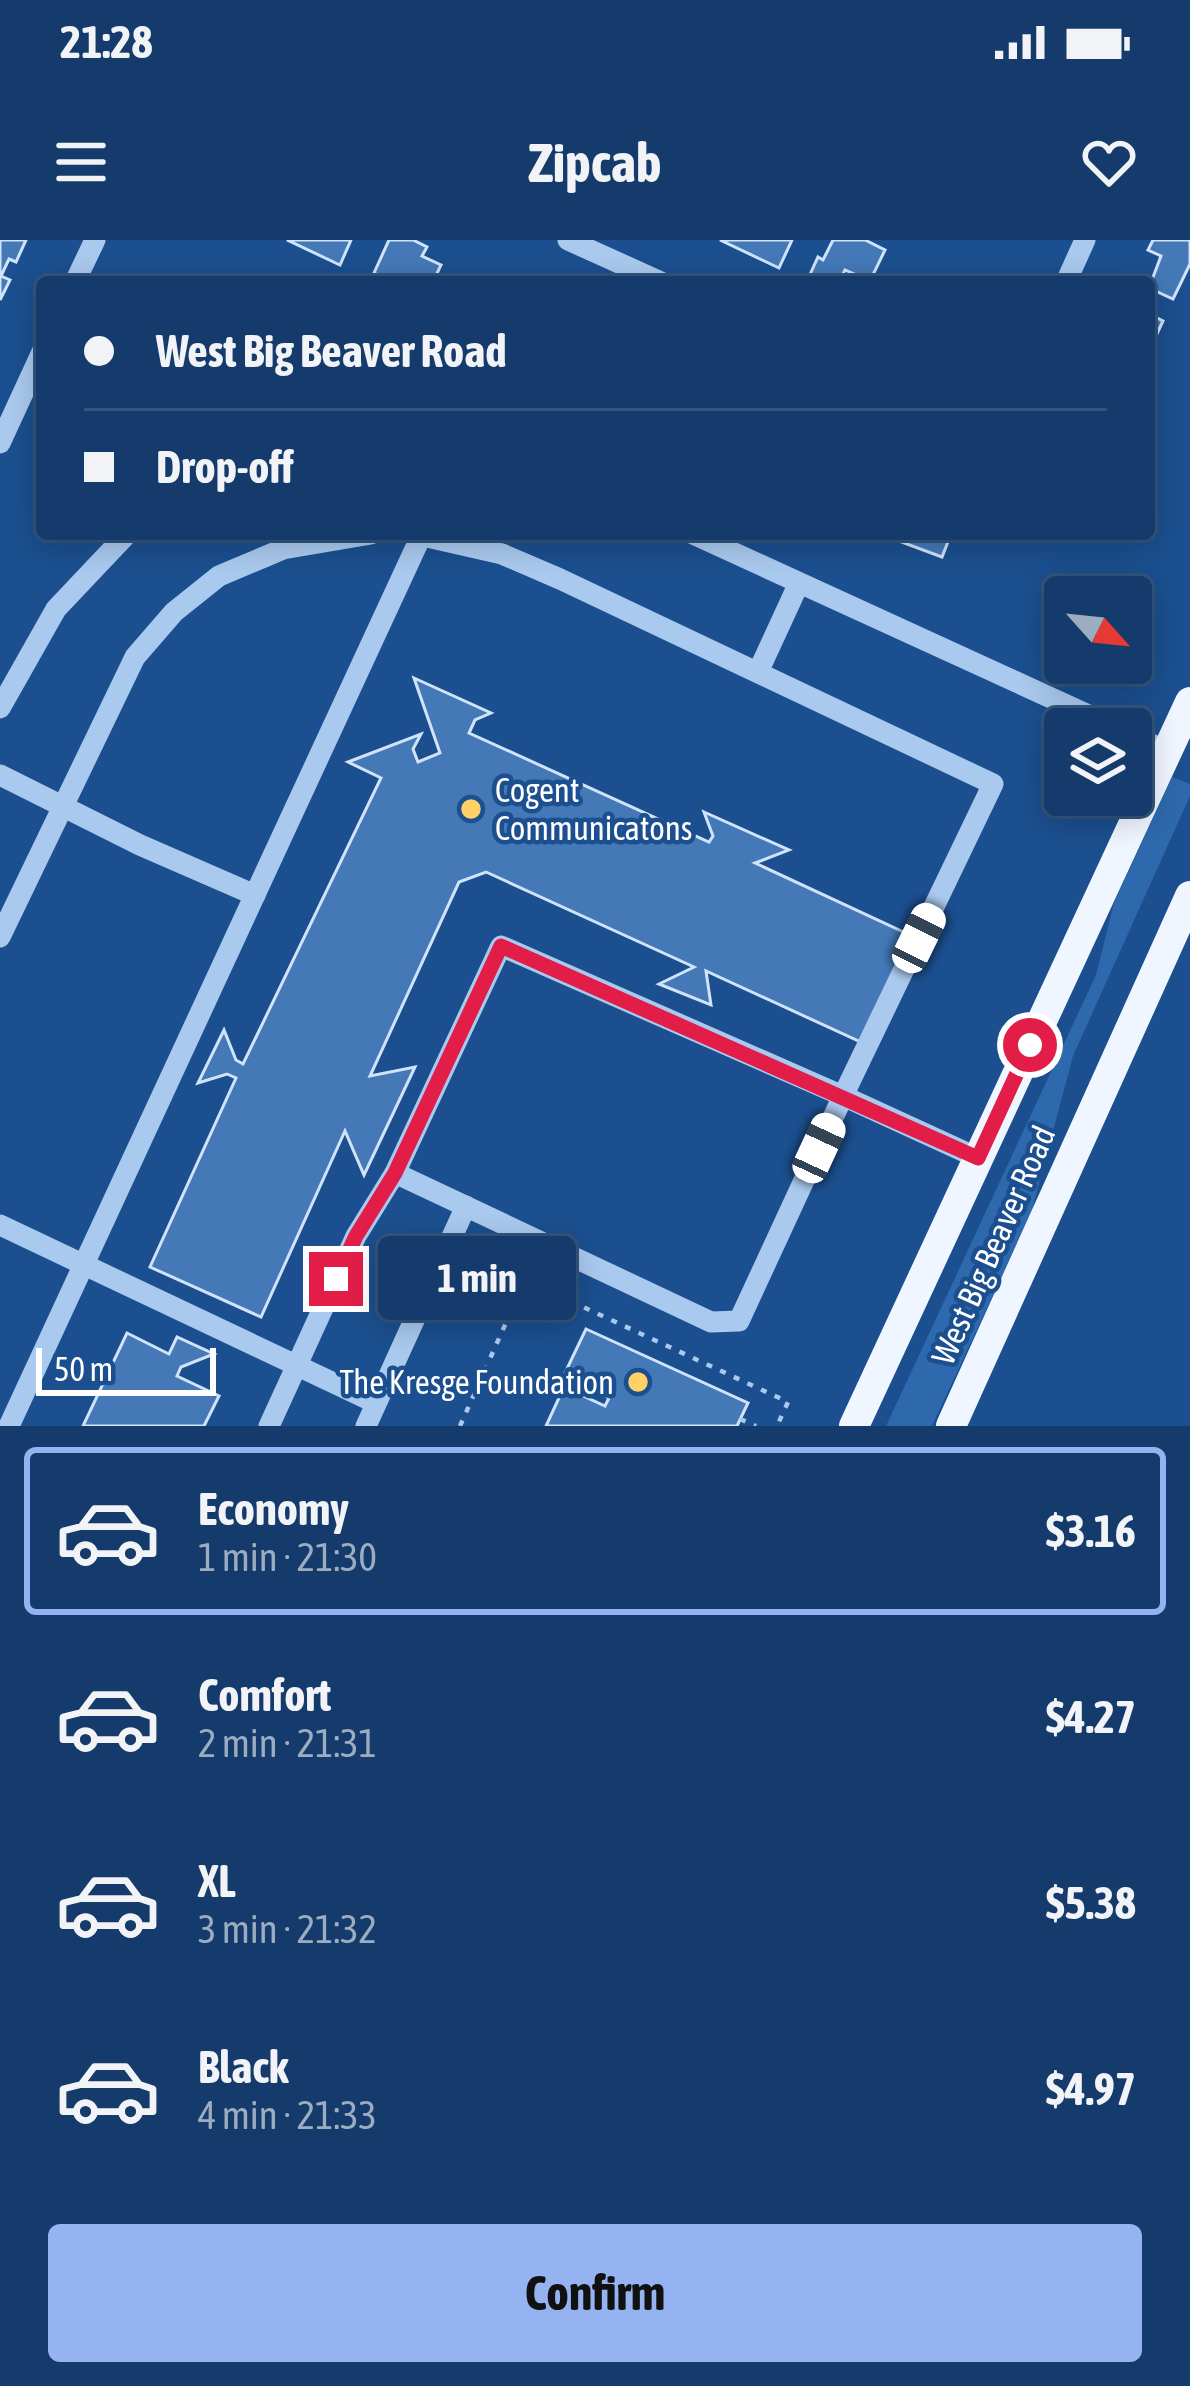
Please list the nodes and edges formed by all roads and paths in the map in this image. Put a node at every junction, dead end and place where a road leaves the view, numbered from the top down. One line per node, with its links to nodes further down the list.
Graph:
1 (95, 240): 4 (street)
2 (568, 240): 5 (street)
3 (1084, 240): 6 (street)
4 (78, 276)
5 (648, 276)
6 (1069, 276)
7 (36, 365): 8 (street)
8 (0, 443)
9 (121, 540): 17 (street)
10 (336, 540): 21 (street)
11 (416, 540): 22 (street)
12 (444, 540): 15 (street)
13 (706, 540): 14 (street)
14 (799, 583): 15 (street); 18 (street)
15 (758, 673): 25 (street)
16 (1190, 702): 19 (main road, West Big Beaver Road)
17 (0, 708)
18 (1073, 708)
19 (1179, 752): 26 (main road, West Big Beaver Road)
20 (0, 775): 21 (street)
21 (63, 803): 22 (street); 24 (street)
22 (255, 896): 30 (street)
23 (1190, 896): 41 (main road, West Big Beaver Road)
24 (0, 937)
25 (843, 1096): 26 (street); 27 (street); 28 (street)
26 (978, 1158): 40 (main road, West Big Beaver Road)
27 (395, 1173): 28 (street); 31 (street)
28 (466, 1206): 32 (street)
29 (0, 1225): 30 (street)
30 (85, 1264): 31 (street); 34 (street)
31 (297, 1365): 32 (street); 35 (street)
32 (376, 1403): 36 (street)
33 (740, 1419): 38 (path)
34 (10, 1426)
35 (269, 1426)
36 (366, 1426)
37 (460, 1426): 39 (path)
38 (756, 1426)
39 (777, 1426)
40 (854, 1426)
41 (951, 1426)

